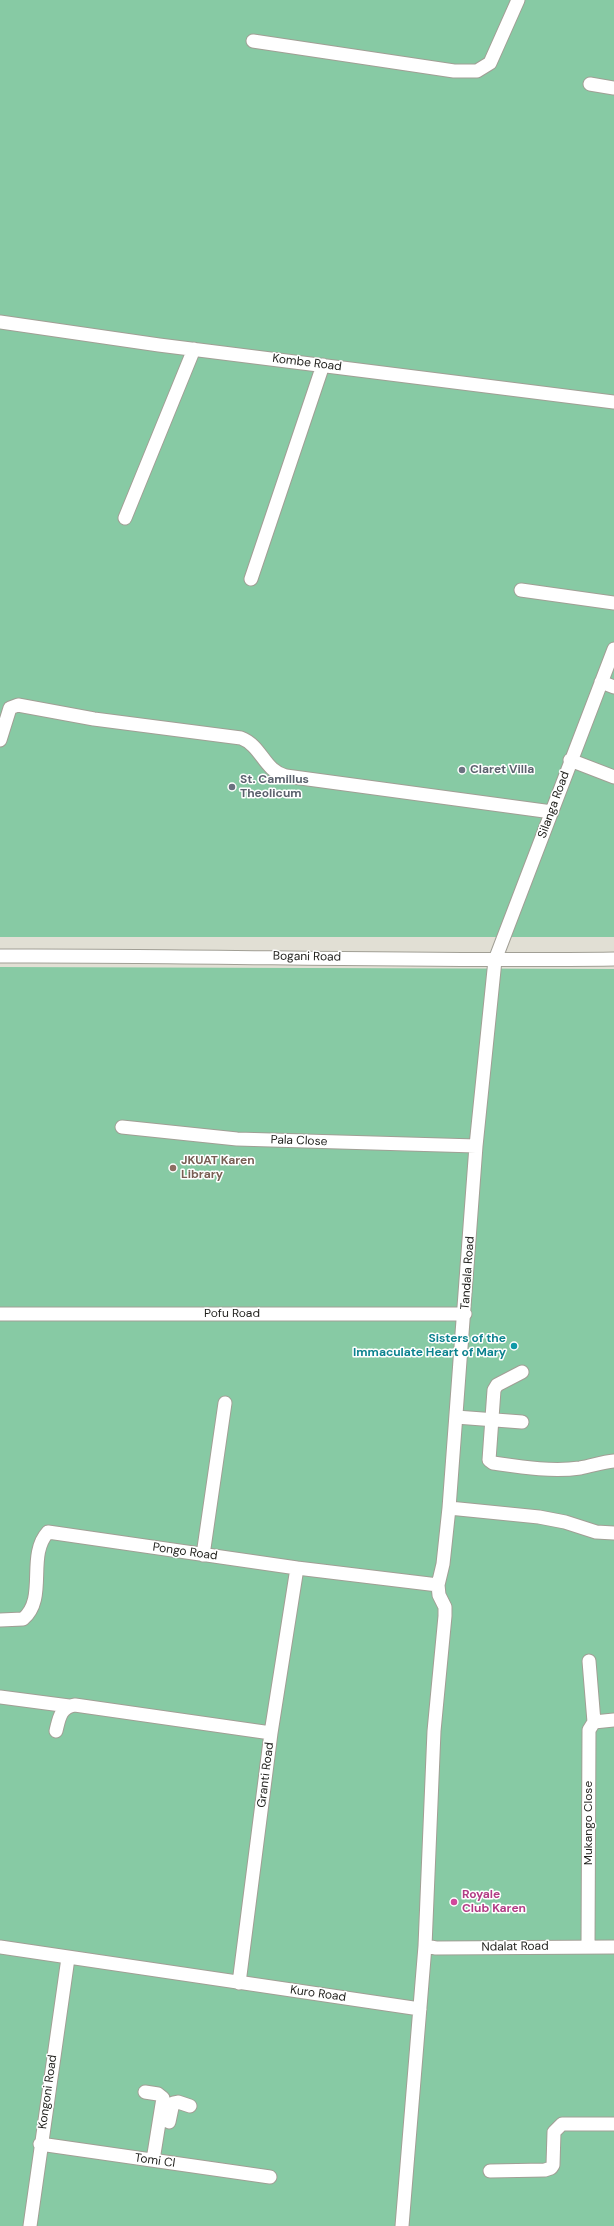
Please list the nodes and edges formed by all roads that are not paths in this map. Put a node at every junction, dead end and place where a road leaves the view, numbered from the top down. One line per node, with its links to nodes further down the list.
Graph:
1 (518, 0): 2 (street)
2 (253, 41)
3 (590, 84): 4 (street)
4 (614, 88)
5 (0, 322): 6 (street, Kombe Road)
6 (194, 349): 7 (street, Kombe Road); 9 (street)
7 (323, 365): 8 (street, Kombe Road); 10 (street)
8 (614, 402)
9 (125, 518)
10 (251, 579)
11 (521, 590): 12 (street)
12 (614, 603)
13 (613, 655): 14 (street, Silanga Road)
14 (601, 682): 15 (street); 17 (street, Silanga Road)
15 (614, 687)
16 (0, 740): 19 (street)
17 (570, 760): 18 (street); 19 (street, Silanga Road)
18 (614, 777)
19 (552, 812): 22 (street, Silanga Road)
20 (0, 956): 22 (street, Bogani Road)
21 (614, 959): 22 (street, Bogani Road)
22 (495, 960): 24 (street, Tandala Road)
23 (122, 1127): 24 (street, Pala Close)
24 (476, 1146): 26 (street, Tandala Road)
25 (0, 1314): 26 (street, Pofu Road)
26 (465, 1314): 29 (street, Tandala Road)
27 (522, 1372): 30 (street)
28 (226, 1403): 35 (street)
29 (456, 1417): 30 (street); 33 (street, Tandala Road)
30 (492, 1420): 31 (street); 32 (street)
31 (522, 1422)
32 (614, 1461)
33 (449, 1508): 34 (street); 37 (street, Tandala Road)
34 (614, 1533)
35 (203, 1555): 36 (street, Pongo Road); 38 (street, Pongo Road)
36 (296, 1568): 37 (street, Pongo Road); 45 (street, Granti Road)
37 (438, 1585): 49 (street)
38 (0, 1620)
39 (589, 1661): 43 (street)
40 (0, 1697): 41 (street)
41 (69, 1706): 44 (street); 45 (street)
42 (614, 1720): 43 (street)
43 (594, 1722): 46 (street, Mukango Close)
44 (56, 1732)
45 (271, 1733): 51 (street, Granti Road)
46 (588, 1946): 48 (street, Ndalat Road); 49 (street, Ndalat Road)
47 (0, 1947): 50 (street, Kuro Road)
48 (614, 1947)
49 (425, 1951): 52 (street)
50 (68, 1958): 51 (street, Kuro Road); 56 (street, Kongoni Road)
51 (239, 1982): 52 (street, Kuro Road)
52 (420, 2009): 61 (street)
53 (145, 2092): 57 (street)
54 (190, 2106): 57 (street)
55 (614, 2124): 58 (street)
56 (40, 2144): 57 (street, Tomi Cl); 60 (street, Kongoni Road)
57 (157, 2161): 59 (street, Tomi Cl)
58 (490, 2171)
59 (270, 2177)
60 (30, 2226)
61 (402, 2226)

